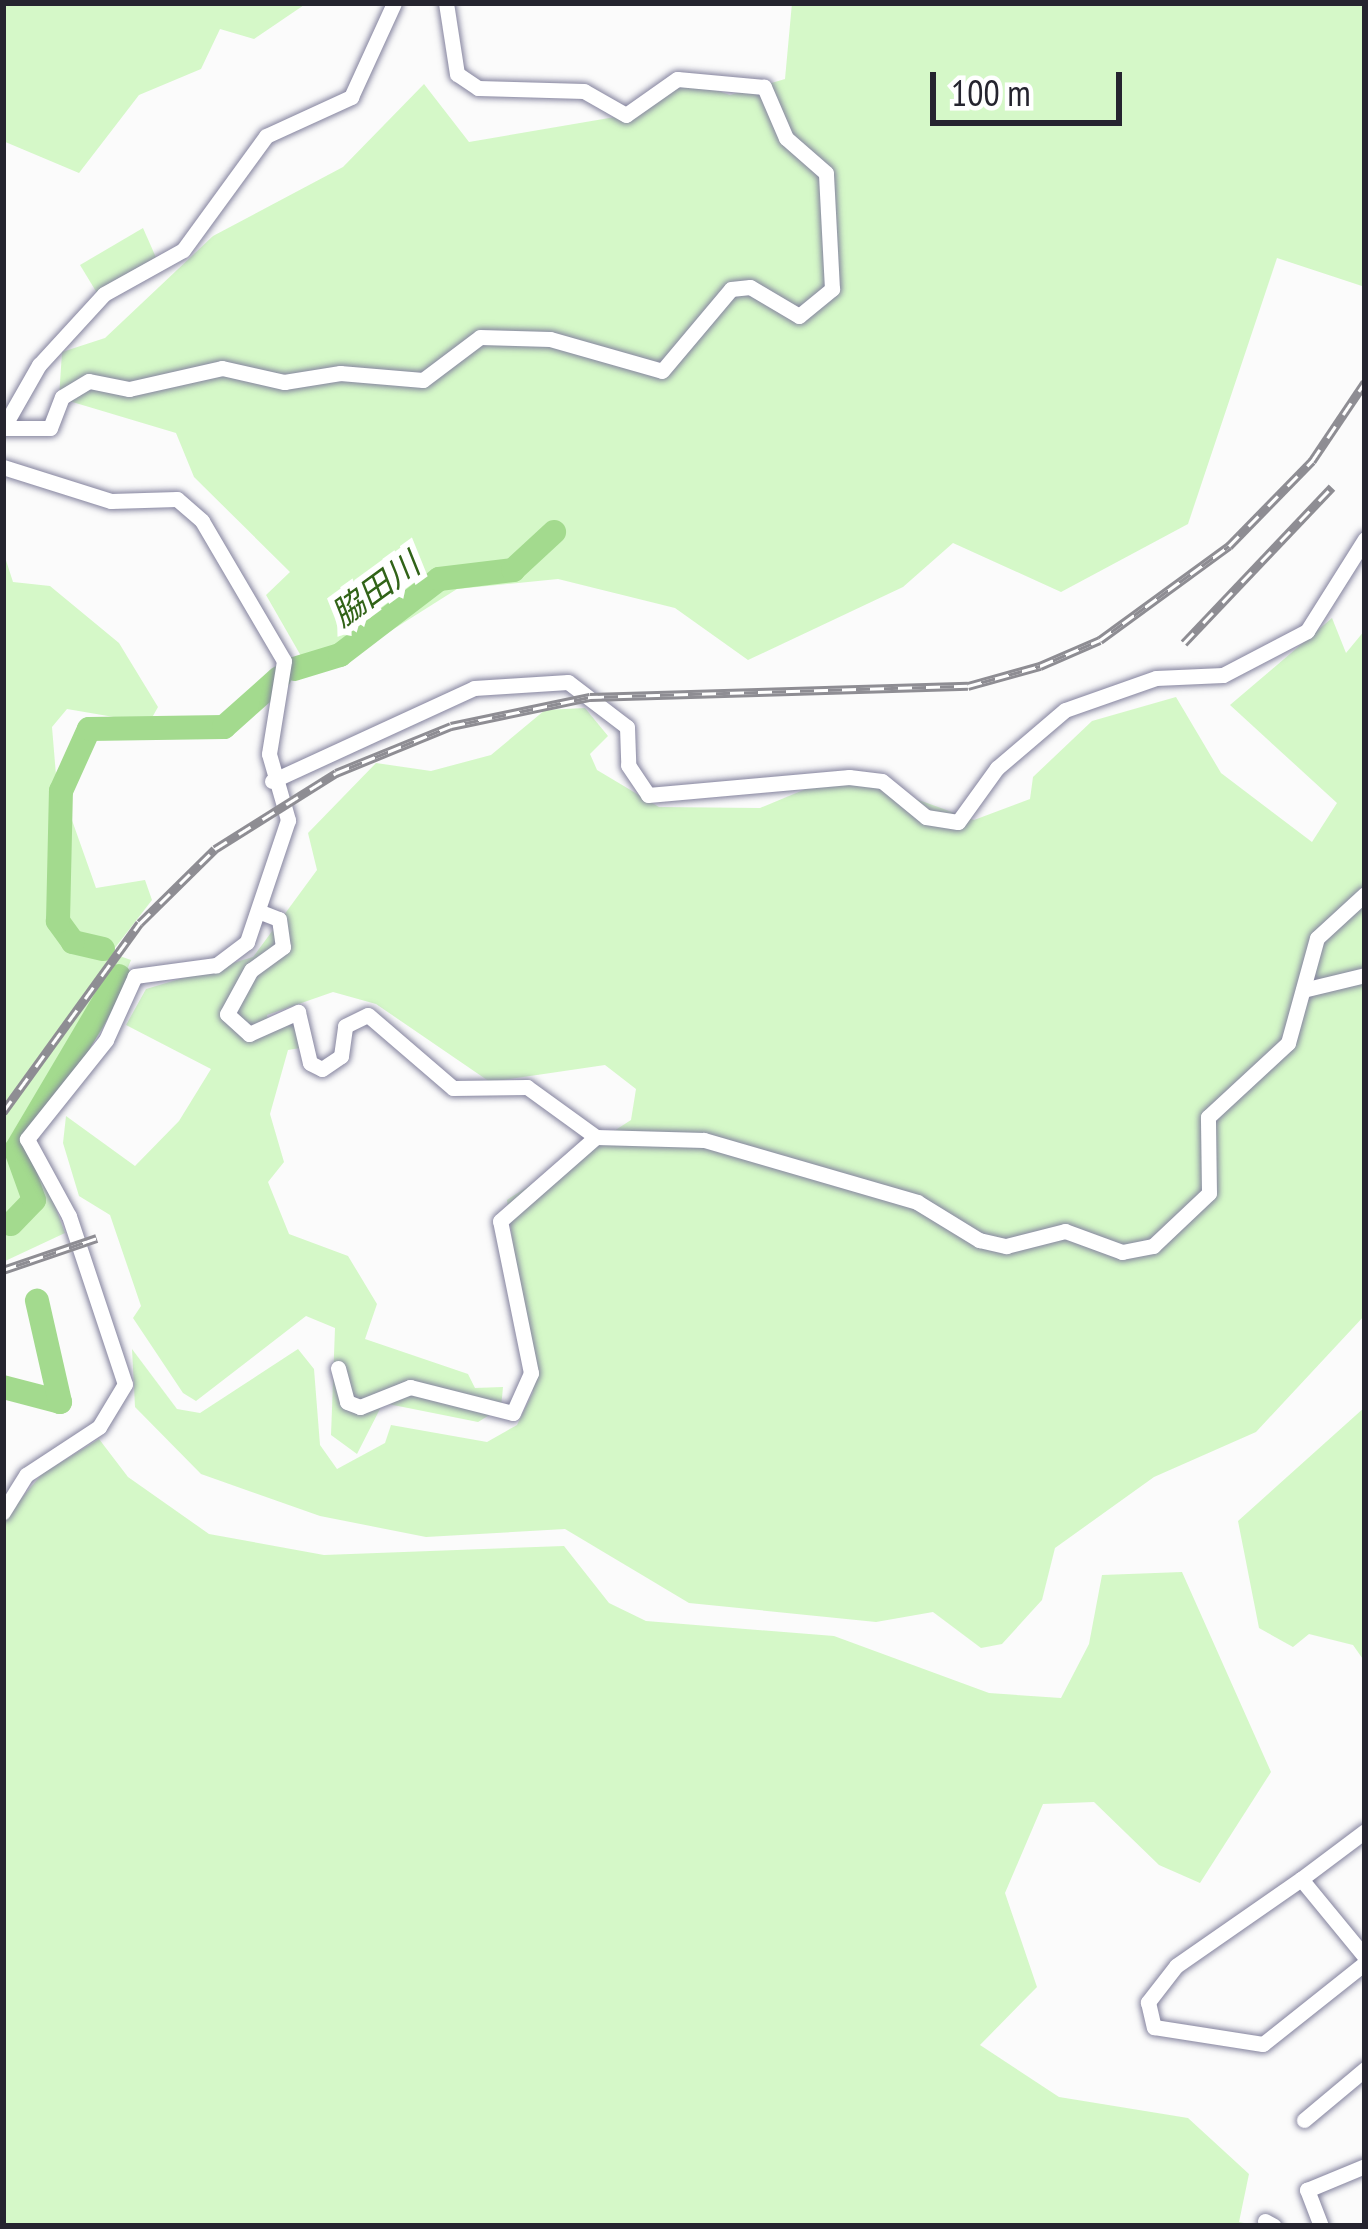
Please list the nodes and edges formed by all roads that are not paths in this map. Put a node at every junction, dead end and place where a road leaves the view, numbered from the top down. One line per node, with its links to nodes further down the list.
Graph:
1 (394, 3): 3 (street)
2 (446, 3): 3 (street)
3 (3, 428)
4 (3, 467): 6 (street)
5 (1365, 539): 6 (street)
6 (272, 782): 8 (street)
7 (1365, 894): 10 (street)
8 (258, 911): 11 (street); 13 (street)
9 (1365, 975): 10 (street)
10 (1304, 990): 11 (street)
11 (596, 1137): 12 (street)
12 (338, 1367)
13 (3, 1512)
14 (1365, 1831): 15 (street)
15 (1301, 1879): 16 (street); 16 (street)
16 (1365, 1960)
17 (1365, 2069): 18 (street)
18 (1304, 2120)
19 (1365, 2166): 20 (street)
20 (1322, 2226)

